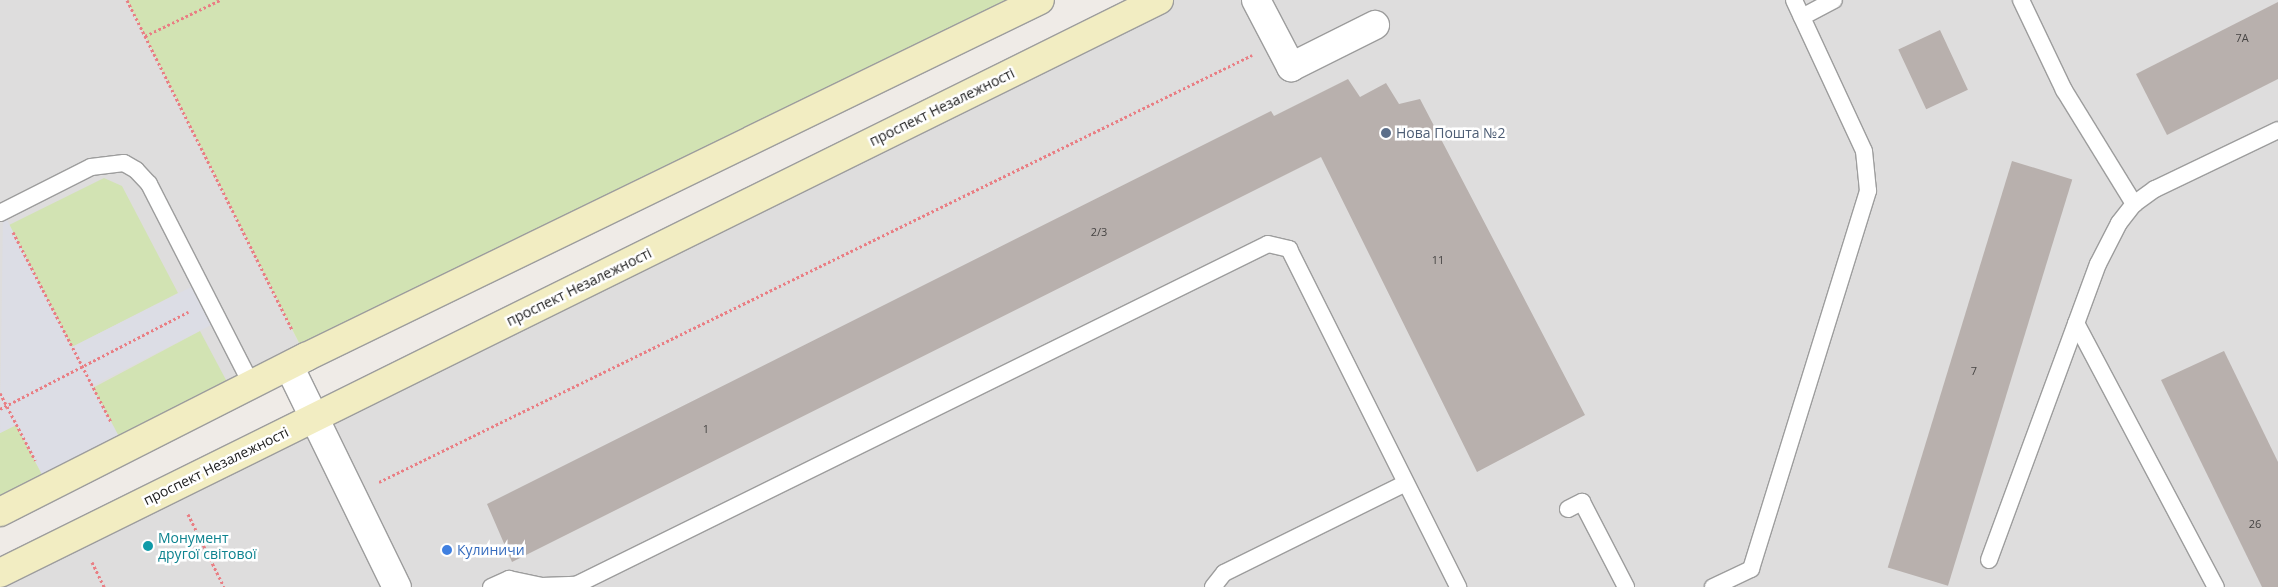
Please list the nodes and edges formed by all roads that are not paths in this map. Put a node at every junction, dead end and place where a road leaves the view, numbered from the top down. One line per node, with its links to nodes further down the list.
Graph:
1 (1040, 0): 13 (street)
2 (1158, 0): 15 (street, проспект Незалежності)
3 (1256, 0): 8 (street)
4 (1794, 0): 7 (lane)
5 (1834, 0): 7 (lane)
6 (2021, 0): 10 (lane)
7 (1802, 17): 26 (lane)
8 (1375, 25)
9 (2278, 130): 10 (lane)
10 (2134, 204): 12 (lane)
11 (1, 213): 14 (lane)
12 (2076, 323): 19 (lane); 27 (lane)
13 (297, 361): 14 (street); 15 (street)
14 (252, 385): 18 (street)
15 (315, 418): 20 (street, проспект Незалежності); 21 (street)
16 (1404, 484): 22 (lane); 23 (lane); 24 (lane)
17 (1568, 509): 25 (lane)
18 (0, 512)
19 (1989, 560)
20 (0, 573)
21 (396, 587)
22 (491, 587)
23 (1213, 587)
24 (1458, 587)
25 (1626, 587)
26 (1713, 587)
27 (2216, 587)

